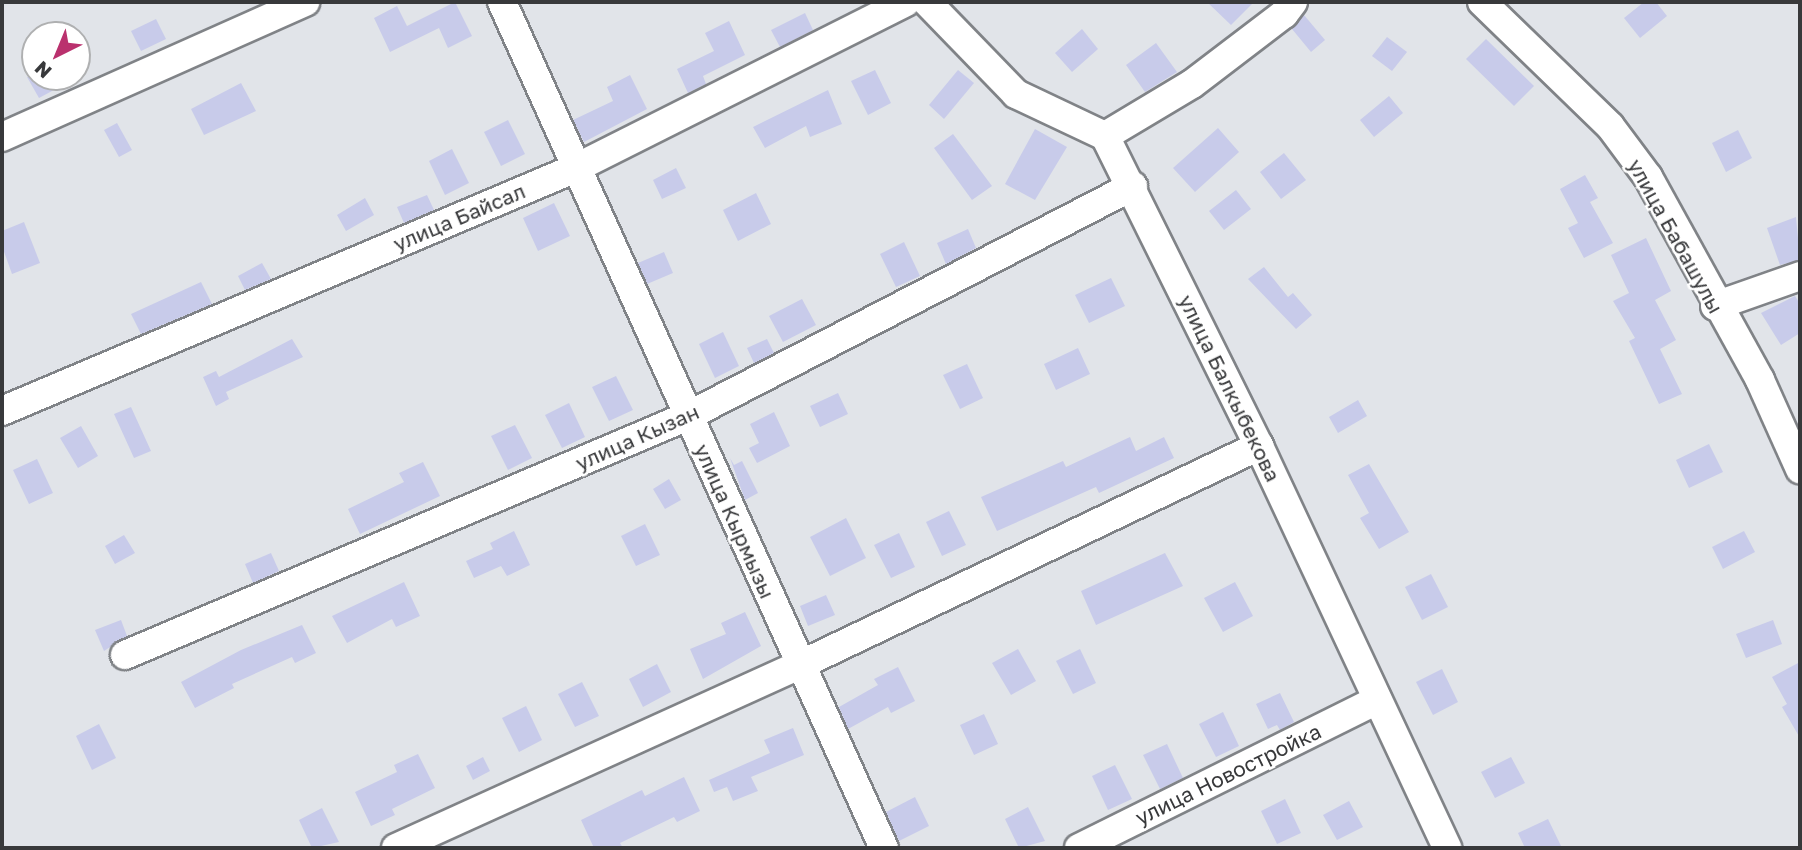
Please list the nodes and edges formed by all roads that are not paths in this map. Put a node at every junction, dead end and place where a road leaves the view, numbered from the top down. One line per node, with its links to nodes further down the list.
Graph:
1 (305, 2): 8 (street)
2 (502, 2): 9 (street, улица Кырмызы)
3 (906, 2): 9 (street, улица Байсал)
4 (927, 2): 7 (street)
5 (1293, 2): 7 (street)
6 (1482, 2): 12 (street, улица Бабашулы)
7 (1105, 136): 10 (street, улица Балкыбекова)
8 (2, 137)
9 (576, 168): 13 (street, улица Байсал); 14 (street, улица Кырмызы)
10 (1133, 186): 14 (street, улица Кызан); 15 (street, улица Балкыбекова)
11 (1800, 276): 12 (street)
12 (1715, 306): 16 (street, улица Бабашулы)
13 (2, 411)
14 (688, 416): 17 (street, улица Кызан); 18 (street, улица Кырмызы)
15 (1259, 446): 18 (street); 19 (street, улица Балкыбекова)
16 (1800, 469)
17 (125, 655)
18 (800, 665): 20 (street); 21 (street, улица Кырмызы)
19 (1377, 700): 22 (street, улица Новостройка); 23 (street, улица Балкыбекова)
20 (396, 848)
21 (884, 848)
22 (1079, 848)
23 (1447, 848)

